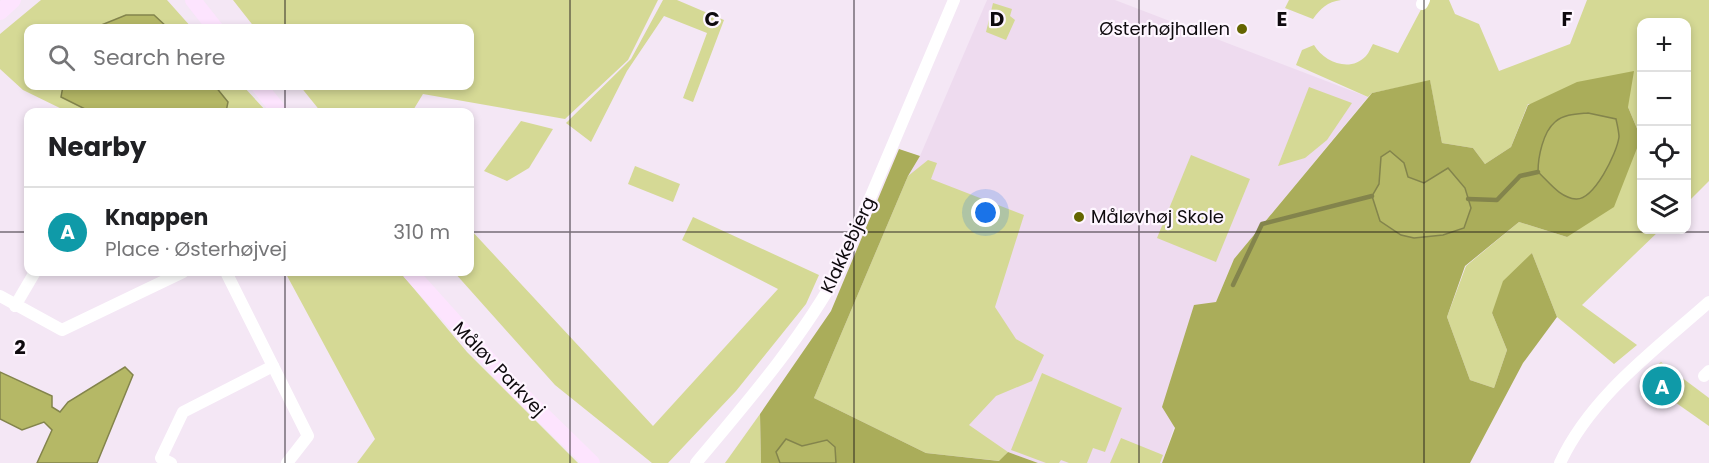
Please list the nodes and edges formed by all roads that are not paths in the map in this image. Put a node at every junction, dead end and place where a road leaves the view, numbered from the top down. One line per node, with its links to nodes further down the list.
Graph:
1 (13, 0): 4 (street)
2 (193, 0): 5 (street)
3 (954, 0): 19 (street, Klakkebjerg)
4 (0, 12)
5 (212, 24)
6 (262, 90): 7 (street)
7 (277, 108)
8 (33, 276): 14 (street)
9 (175, 276): 14 (street)
10 (228, 276): 15 (street)
11 (414, 276): 18 (street, Måløv Parkvej)
12 (0, 296): 14 (street)
13 (1709, 302): 20 (street)
14 (15, 306)
15 (273, 366): 16 (street); 17 (street)
16 (171, 463)
17 (287, 463)
18 (592, 463)
19 (696, 463)
20 (1560, 463)

